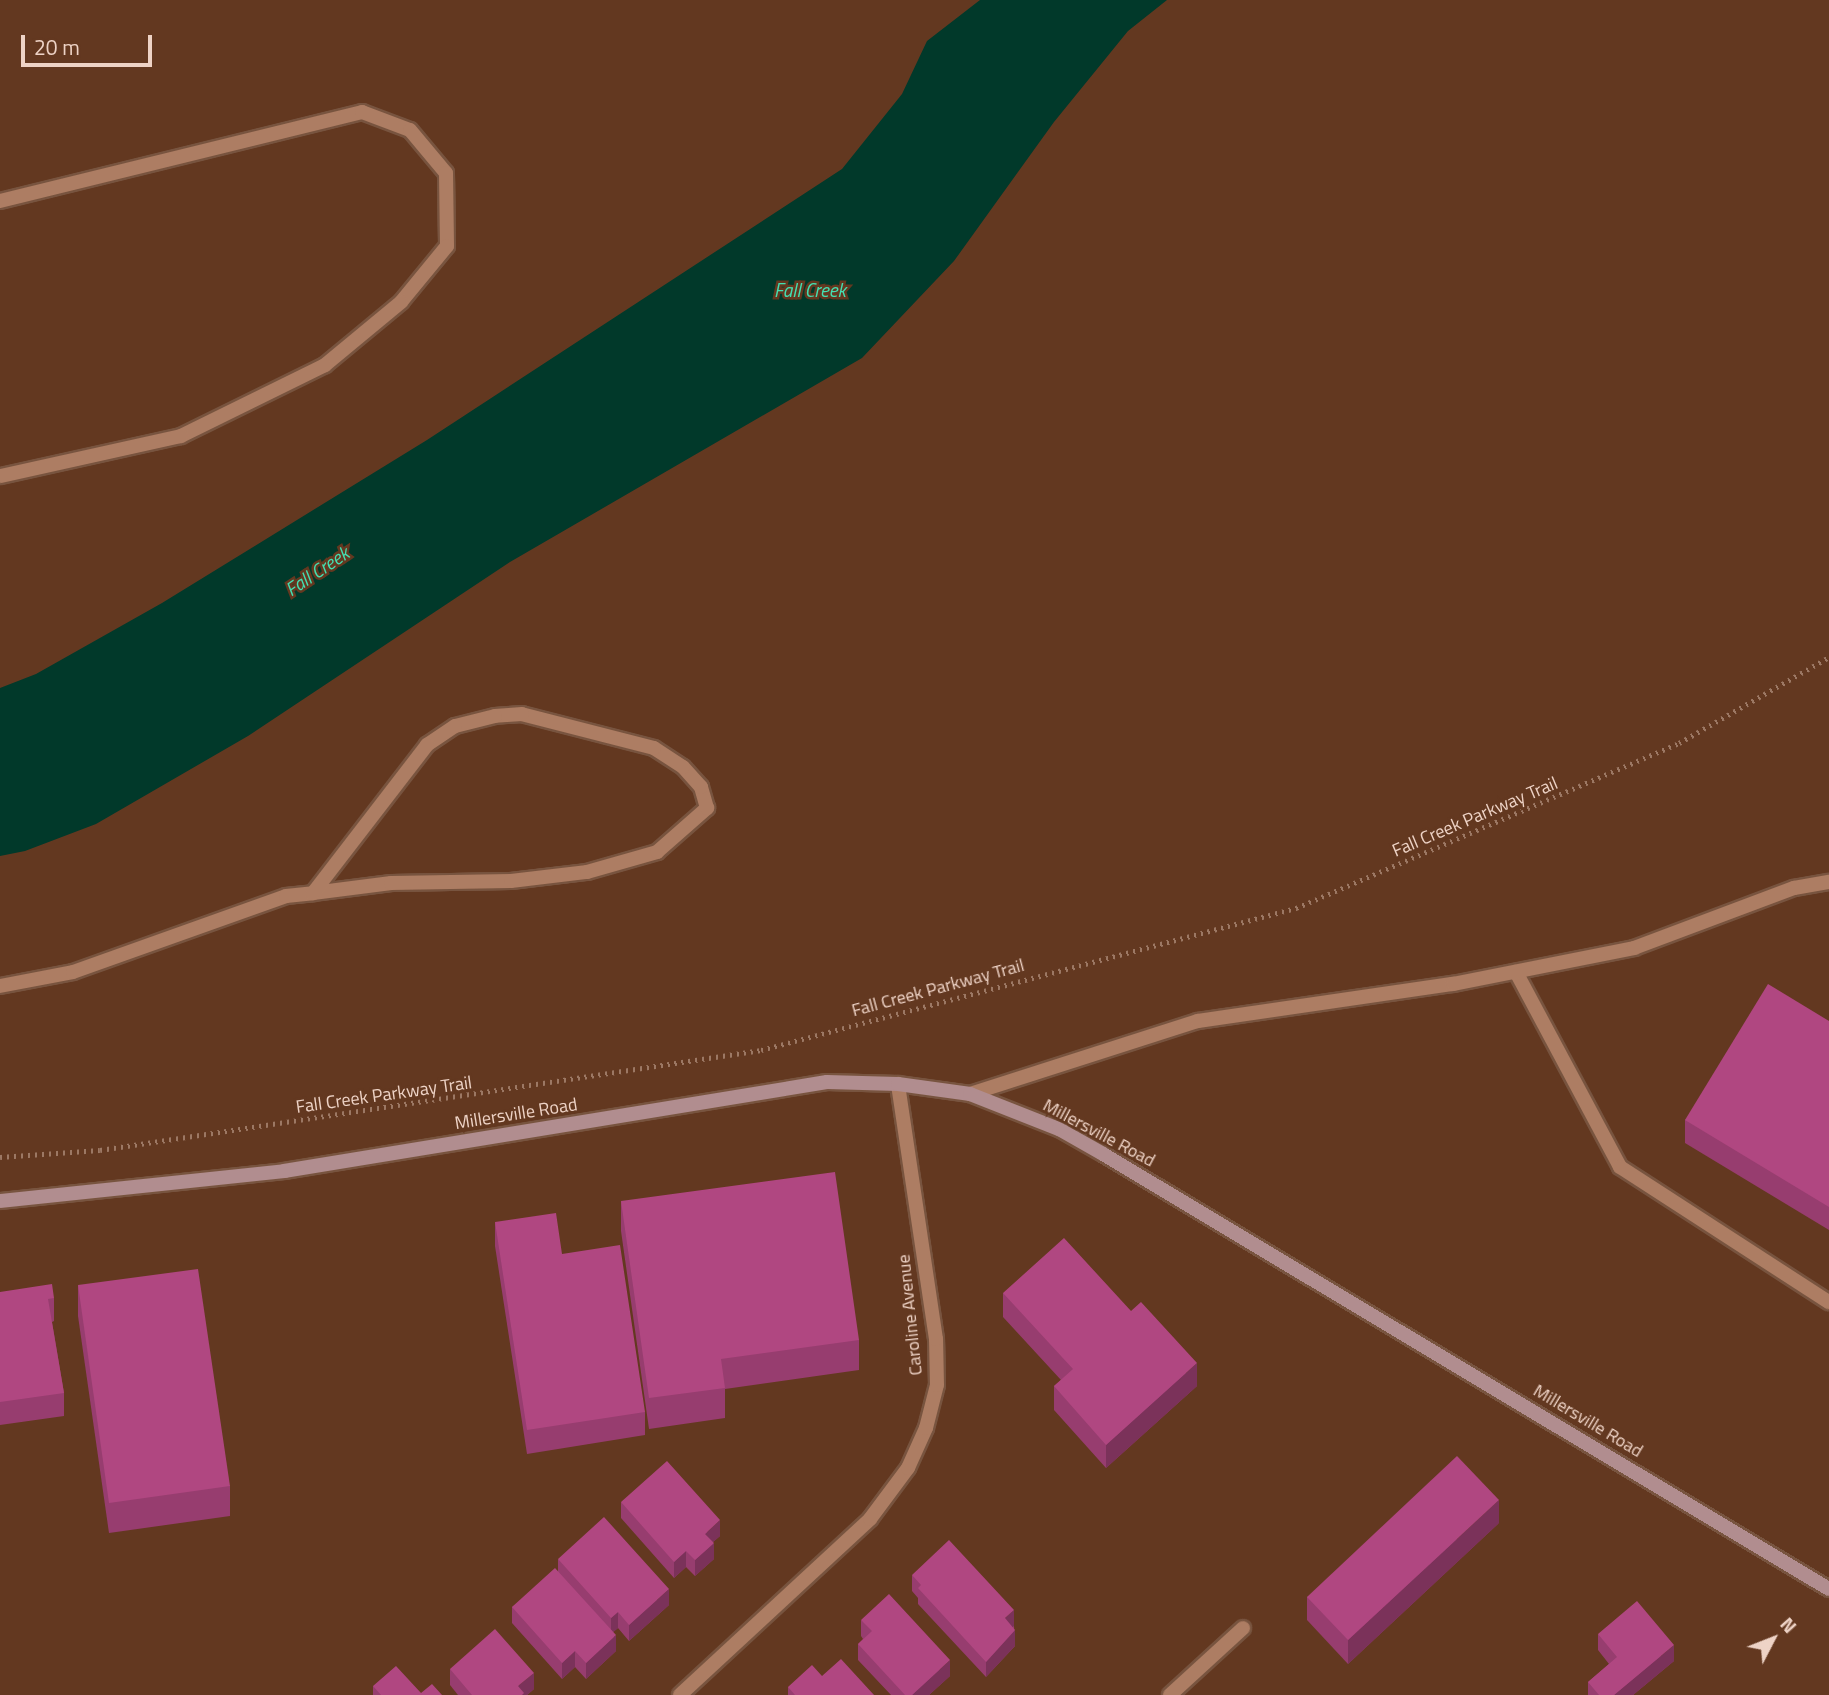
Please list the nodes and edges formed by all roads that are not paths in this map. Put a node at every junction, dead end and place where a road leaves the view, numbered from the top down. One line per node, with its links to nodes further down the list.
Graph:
1 (0, 201): 2 (street)
2 (0, 476)
3 (1829, 881): 5 (street)
4 (313, 893): 4 (street); 6 (street)
5 (1516, 972): 8 (street); 10 (street)
6 (0, 986)
7 (898, 1084): 8 (street, Millersville Road); 9 (street, Millersville Road); 13 (street, Caroline Avenue)
8 (970, 1094): 11 (street, Millersville Road)
9 (0, 1201)
10 (1829, 1302)
11 (1829, 1589)
12 (1243, 1628): 14 (street)
13 (680, 1695)
14 (1170, 1695)

